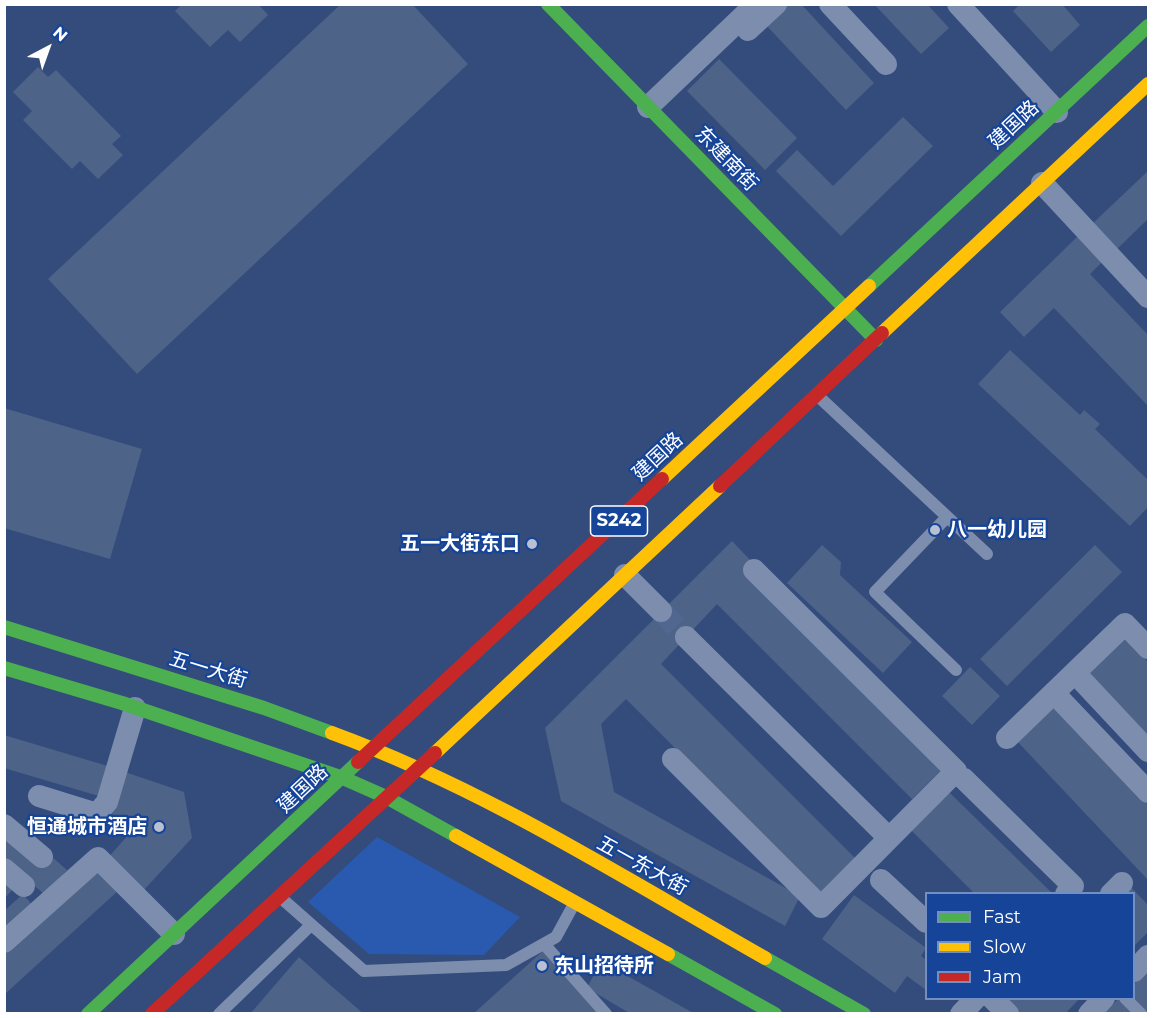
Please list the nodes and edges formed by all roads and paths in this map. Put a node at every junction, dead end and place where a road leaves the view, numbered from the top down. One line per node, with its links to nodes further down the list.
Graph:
1 (548, 4): 10 (main road, 东建南街)
2 (756, 4): 10 (street)
3 (776, 4): 7 (street)
4 (830, 4): 8 (street)
5 (958, 4): 11 (street)
6 (1149, 26): 11 (main road, 建国路 / S242)
7 (725, 52)
8 (886, 64)
9 (1149, 84): 12 (main road, S242)
10 (648, 107): 14 (main road, 东建南街)
11 (1057, 112): 14 (main road, 建国路 / S242)
12 (1042, 183): 13 (street); 15 (main road, S242)
13 (1149, 297)
14 (846, 309): 15 (main road, 东建南街); 31 (main road, 建国路 / S242)
15 (876, 340): 16 (main road, S242)
16 (817, 396): 17 (lane); 20 (main road, S242)
17 (947, 518): 18 (lane); 26 (lane)
18 (987, 554)
19 (754, 570): 42 (street)
20 (625, 575): 21 (street); 35 (main road, S242)
21 (661, 611)
22 (4, 627): 31 (main road, 五一大街)
23 (686, 637): 42 (street)
24 (1149, 648): 27 (street)
25 (4, 668): 29 (main road)
26 (956, 670)
27 (1075, 673): 28 (street); 32 (street)
28 (1054, 693): 30 (street); 38 (street)
29 (135, 708): 36 (main road); 39 (street)
30 (1007, 738)
31 (376, 747): 33 (main road, 五一大街); 36 (main road, 建国路 / S242)
32 (1149, 751)
33 (398, 757): 35 (main road, 五一东大街)
34 (673, 759): 42 (street)
35 (420, 767): 40 (main road, S242); 68 (main road, 五一东大街)
36 (343, 778): 40 (main road); 52 (main road, 建国路 / S242)
37 (964, 779): 47 (street)
38 (1149, 792)
39 (39, 796)
40 (386, 798): 48 (main road, S242); 49 (main road)
41 (4, 825): 43 (street)
42 (890, 838)
43 (42, 857)
44 (4, 869): 46 (street)
45 (881, 880): 50 (street)
46 (24, 886)
47 (1068, 892)
48 (279, 896): 51 (lane); 64 (main road, S242)
49 (575, 903): 54 (lane); 62 (main road)
50 (925, 920)
51 (311, 925): 54 (lane); 65 (lane)
52 (174, 934): 53 (street); 63 (main road, 建国路 / S242)
53 (4, 942)
54 (544, 944): 66 (lane)
55 (1149, 956): 56 (street)
56 (1135, 970)
57 (955, 1000): 69 (street)
58 (975, 1000): 70 (street)
59 (993, 1000): 71 (street)
60 (1103, 1000): 72 (street)
61 (1126, 1000): 73 (lane)
62 (748, 1007): 67 (main road)
63 (88, 1014)
64 (152, 1014)
65 (219, 1014)
66 (606, 1014)
67 (775, 1014)
68 (864, 1014)
69 (944, 1014)
70 (961, 1014)
71 (1008, 1014)
72 (1089, 1014)
73 (1141, 1014)

